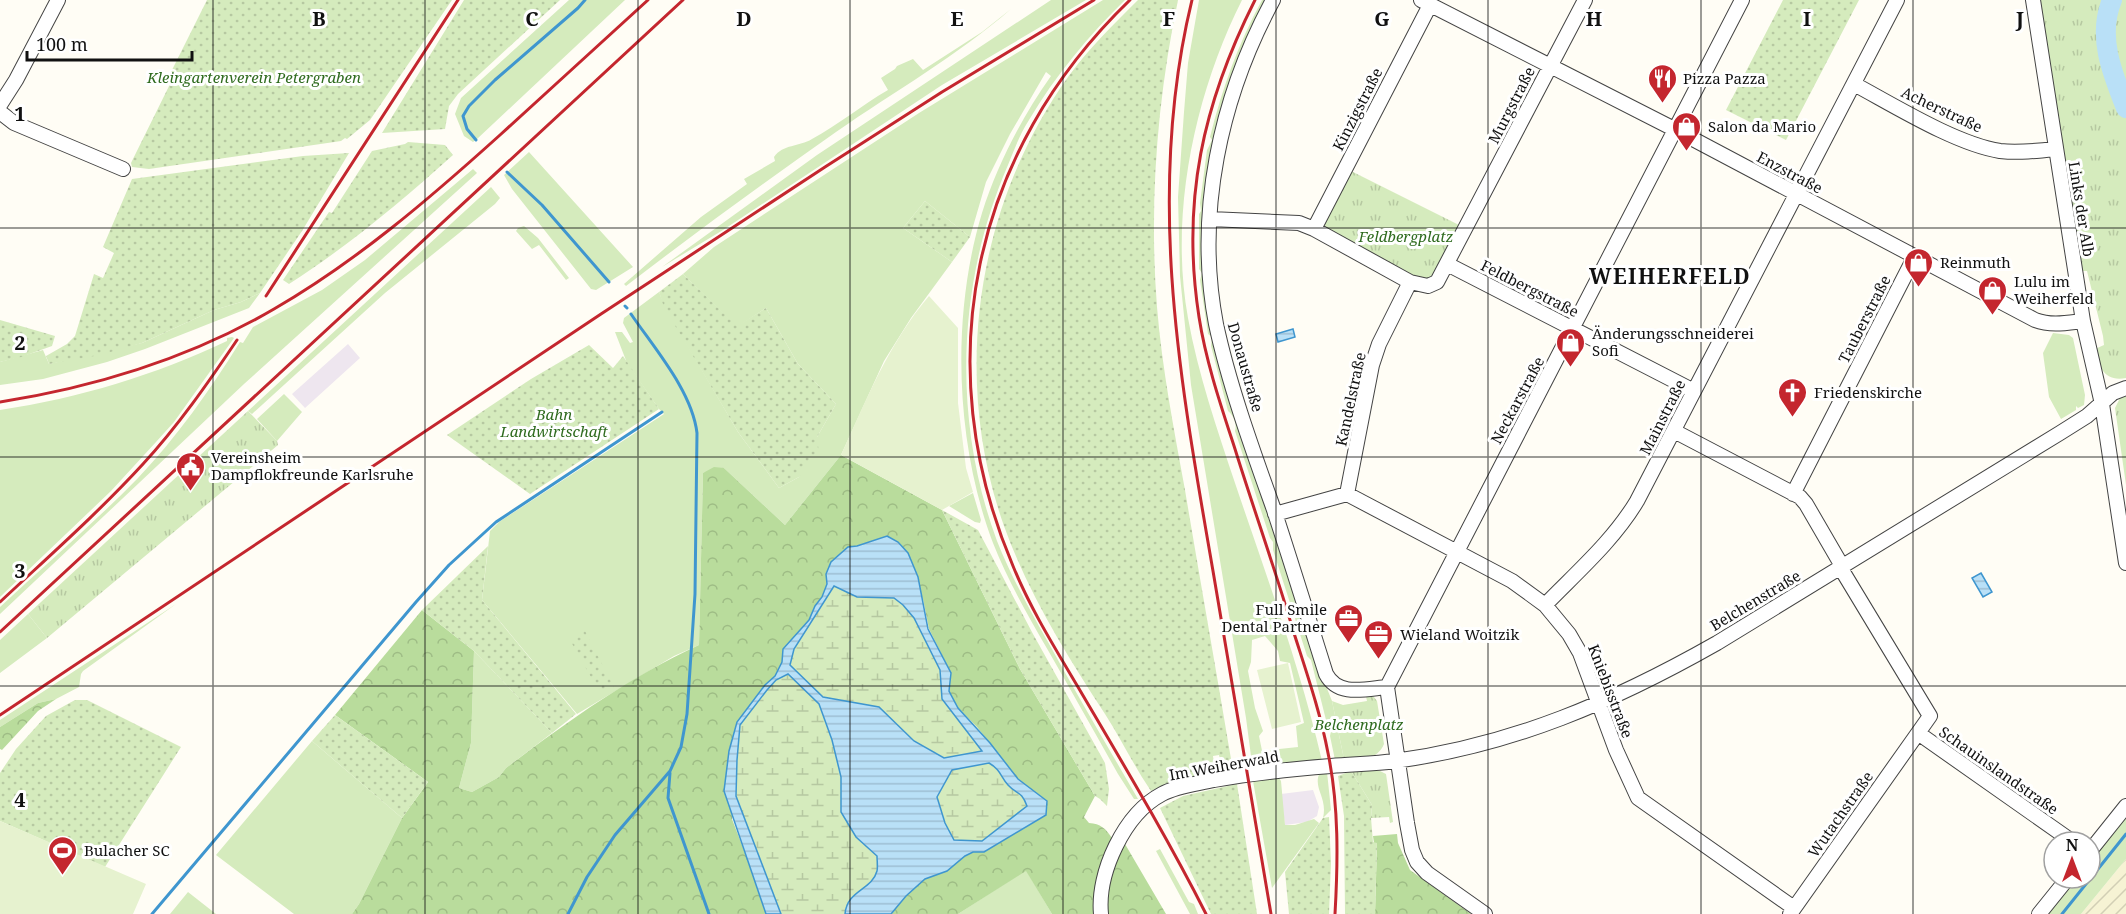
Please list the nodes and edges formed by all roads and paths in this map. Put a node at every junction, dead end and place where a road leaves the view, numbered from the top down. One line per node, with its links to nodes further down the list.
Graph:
1 (58, 0): 10 (street)
2 (1273, 0): 16 (street, Donaustraße)
3 (1585, 0): 8 (street, Murgstraße)
4 (1742, 0): 12 (street, Neckarstraße)
5 (1897, 0): 9 (street, Mainstraße)
6 (2033, 0): 13 (street, Links der Alb)
7 (1425, 3): 8 (street, Enzstraße); 17 (street, Kinzigstraße)
8 (1550, 66): 12 (street, Enzstraße); 19 (street, Murgstraße)
9 (1854, 84): 13 (street, Acherstraße); 15 (street, Mainstraße)
10 (0, 105)
11 (0, 112): 14 (street)
12 (1674, 129): 15 (street, Enzstraße); 22 (street, Neckarstraße)
13 (2055, 149): 21 (street, Links der Alb)
14 (123, 169)
15 (1797, 195): 18 (street, Enzstraße); 24 (street, Mainstraße)
16 (1210, 219): 17 (street); 29 (street, Donaustraße)
17 (1314, 229): 20 (street)
18 (1915, 256): 21 (street, Enzstraße); 28 (street, Tauberstraße)
19 (1447, 264): 20 (street); 22 (street, Feldbergstraße)
20 (1410, 282): 27 (street, Kandelstraße)
21 (2083, 321): 25 (street, Links der Alb)
22 (1573, 329): 24 (street, Feldbergstraße); 30 (street, Neckarstraße)
23 (2126, 388): 25 (street, Belchenstraße)
24 (1694, 392): 26 (street, Mainstraße)
25 (2102, 404): 31 (street, Links der Alb); 32 (street, Belchenstraße)
26 (1674, 431): 28 (street, Schauinslandstraße); 33 (street, Mainstraße)
27 (1347, 494): 29 (street); 30 (street, Kniebisstraße)
28 (1793, 494): 32 (street, Schauinslandstraße)
29 (1275, 514): 34 (street, Donaustraße)
30 (1456, 552): 33 (street, Kniebisstraße); 34 (street, Neckarstraße)
31 (2126, 564)
32 (1841, 567): 35 (street, Belchenstraße); 36 (street, Schauinslandstraße)
33 (1545, 605): 35 (street, Kniebisstraße)
34 (1387, 687): 37 (street)
35 (1599, 704): 37 (street, Belchenstraße); 42 (street, Kniebisstraße)
36 (1918, 733): 39 (street, Schauinslandstraße); 42 (street, Wutachstraße)
37 (1397, 761): 43 (street, Im Weiherwald); 44 (street)
38 (2126, 806): 40 (street)
39 (2056, 830)
40 (2102, 836)
41 (2058, 890): 45 (street)
42 (1792, 911)
43 (1101, 914)
44 (1485, 914)
45 (2039, 914)

